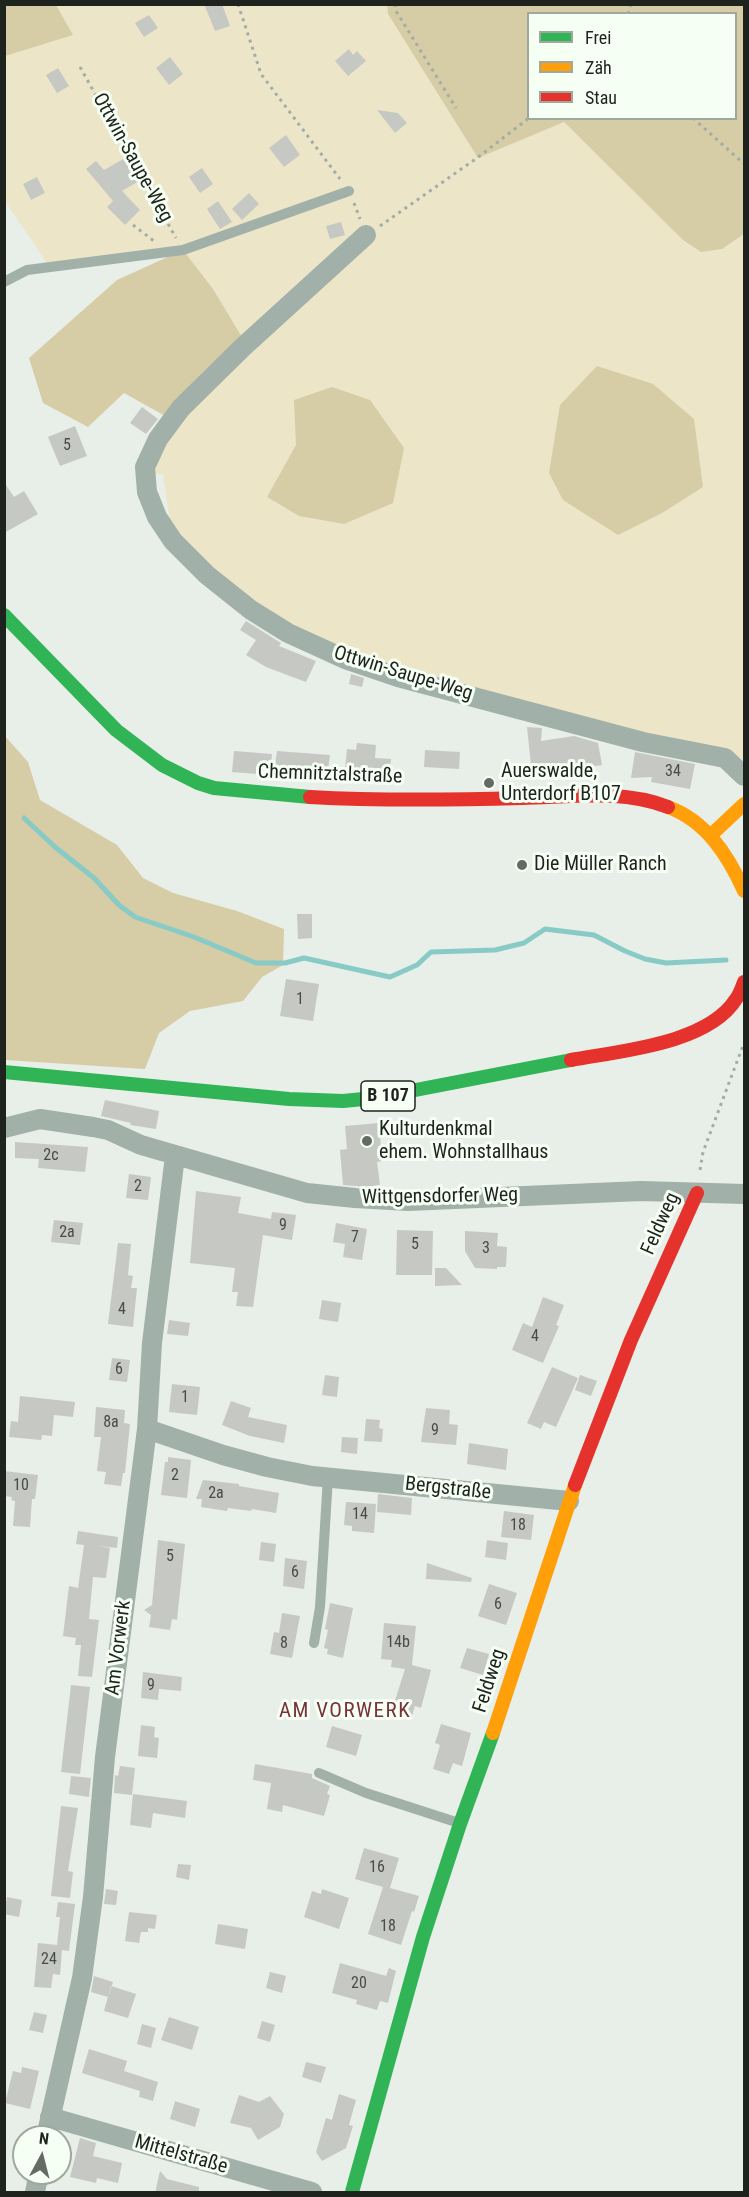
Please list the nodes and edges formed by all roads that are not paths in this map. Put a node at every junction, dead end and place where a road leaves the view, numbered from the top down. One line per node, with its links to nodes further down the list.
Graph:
1 (349, 191): 3 (lane, Ottwin-Saupe-Weg)
2 (366, 235): 5 (street, Ottwin-Saupe-Weg)
3 (4, 282)
4 (4, 615): 7 (main road, Chemnitztalstraße)
5 (744, 776)
6 (744, 804): 7 (main road)
7 (710, 836): 8 (main road, Chemnitztalstraße)
8 (744, 891)
9 (744, 982): 10 (main road, B 107)
10 (4, 1072)
11 (4, 1128): 12 (street, Wittgensdorfer Weg)
12 (175, 1156): 13 (street, Wittgensdorfer Weg); 15 (street, Am Vorwerk)
13 (697, 1193): 14 (street, Wittgensdorfer Weg); 17 (main road, Feldweg)
14 (744, 1194)
15 (147, 1429): 16 (street, Bergstraße); 21 (street, Am Vorwerk)
16 (328, 1477): 17 (street, Bergstraße); 18 (lane)
17 (569, 1501): 20 (main road, Feldweg)
18 (314, 1643)
19 (319, 1773): 20 (lane)
20 (460, 1824): 24 (main road, Feldweg)
21 (50, 2117): 22 (street, Am Vorwerk); 23 (street, Mittelstraße)
22 (48, 2125)
23 (312, 2193)
24 (352, 2193)

